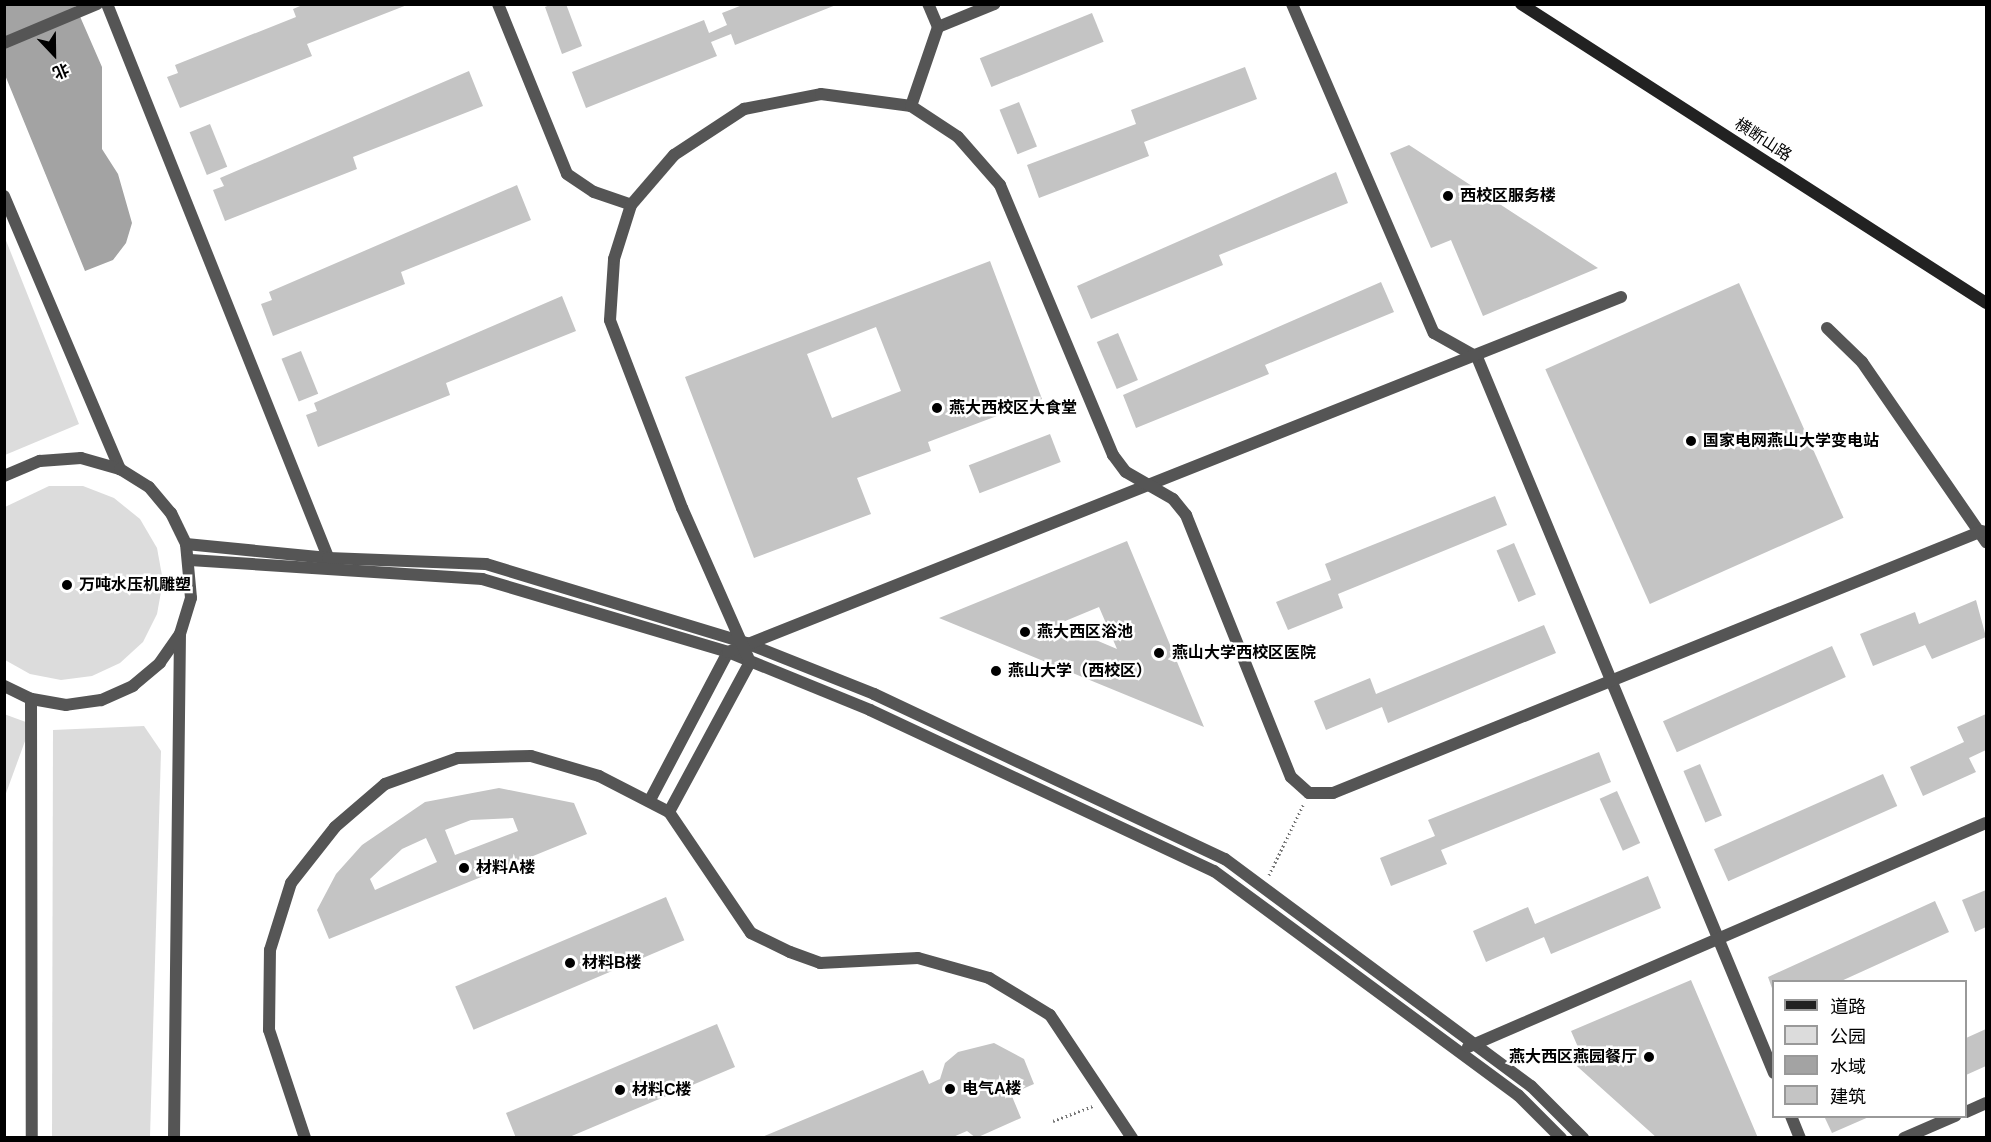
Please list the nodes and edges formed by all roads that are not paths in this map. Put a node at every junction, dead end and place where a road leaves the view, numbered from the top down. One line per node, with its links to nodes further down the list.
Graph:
1 (97, 4): 9 (street)
2 (107, 4): 23 (street)
3 (498, 4): 12 (street)
4 (928, 4): 8 (street)
5 (994, 4): 8 (street)
6 (1292, 4): 16 (street)
7 (1521, 4): 14 (main road, 横断山路)
8 (938, 27): 10 (street)
9 (4, 43)
10 (911, 106): 12 (street); 19 (street)
11 (4, 196): 17 (street)
12 (631, 205): 25 (street)
13 (1622, 297): 16 (street)
14 (1986, 303)
15 (1827, 328): 20 (street)
16 (1477, 357): 19 (street); 28 (street)
17 (120, 469): 18 (street); 21 (street)
18 (4, 476)
19 (1148, 487): 25 (street); 28 (street)
20 (1984, 536): 28 (street)
21 (186, 544): 22 (street); 23 (street)
22 (190, 560): 23 (street); 24 (street)
23 (330, 563): 25 (street); 26 (street)
24 (180, 634): 30 (street); 43 (street)
25 (746, 643): 26 (street); 27 (street); 35 (street)
26 (728, 652): 27 (street); 31 (street)
27 (750, 662): 32 (street); 36 (street)
28 (1614, 680): 34 (street)
29 (4, 686): 30 (street)
30 (31, 699): 42 (street)
31 (650, 800): 32 (street); 44 (street)
32 (669, 812): 45 (street)
33 (1986, 823): 34 (street)
34 (1719, 938): 35 (street); 37 (street)
35 (1472, 1042): 36 (street); 47 (street)
36 (1464, 1054): 46 (street)
37 (1772, 1070)
38 (1986, 1103): 39 (street)
39 (1967, 1111)
40 (1792, 1118): 48 (street)
41 (1950, 1118): 49 (street)
42 (32, 1137)
43 (174, 1137)
44 (305, 1137)
45 (1132, 1137)
46 (1561, 1137)
47 (1583, 1137)
48 (1800, 1137)
49 (1904, 1137)

